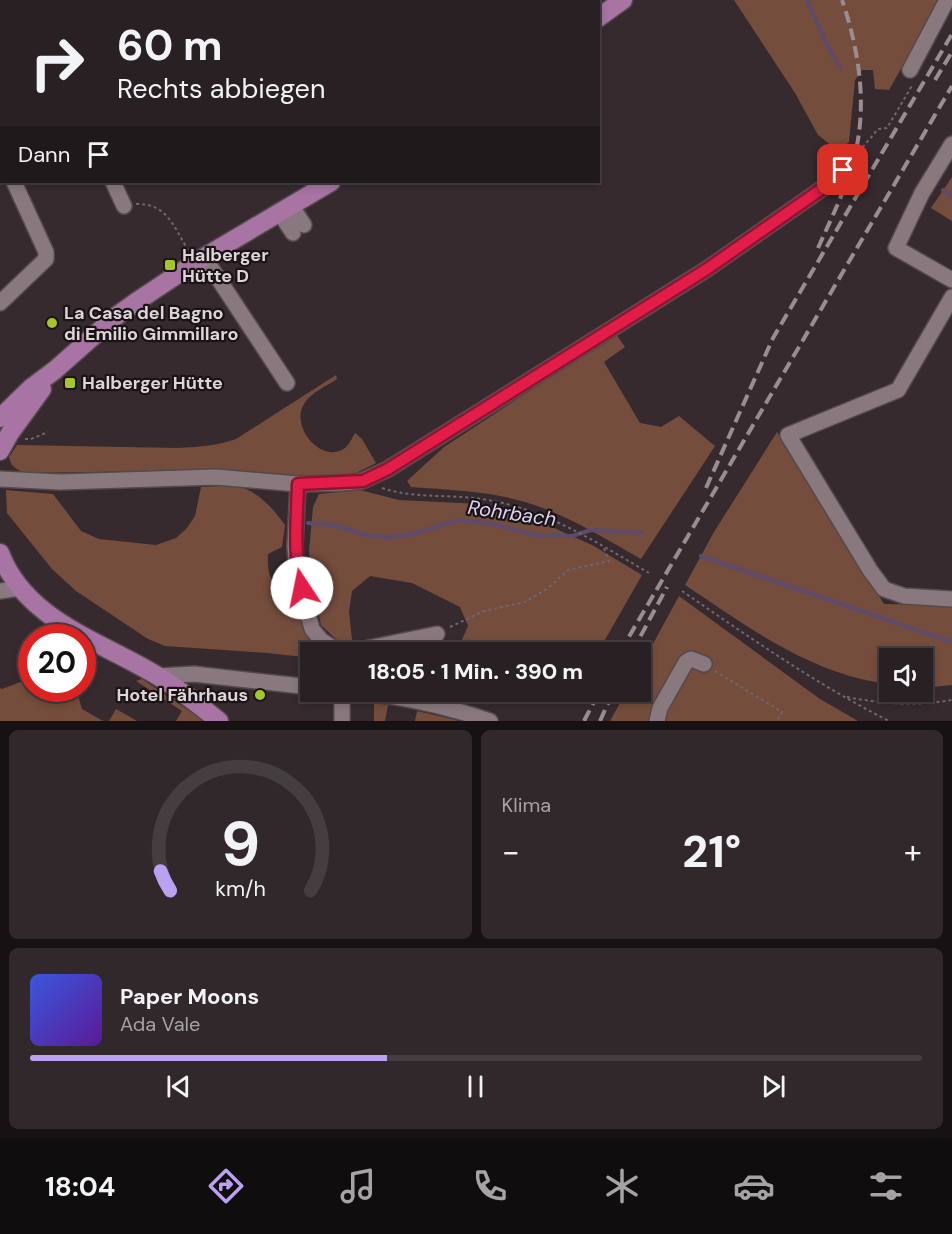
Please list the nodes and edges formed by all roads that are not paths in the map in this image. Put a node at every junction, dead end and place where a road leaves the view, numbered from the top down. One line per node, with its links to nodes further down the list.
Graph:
1 (623, 0): 3 (main road)
2 (947, 0): 4 (street)
3 (600, 17)
4 (910, 70)
5 (952, 144): 14 (street)
6 (843, 170): 21 (street)
7 (14, 183): 16 (street)
8 (113, 183): 10 (street)
9 (329, 183): 11 (main road)
10 (124, 206)
11 (285, 208): 12 (street); 13 (main road)
12 (298, 229)
13 (200, 260): 17 (street); 18 (main road)
14 (952, 280)
15 (952, 297): 25 (street)
16 (0, 303)
17 (287, 382)
18 (6, 426): 19 (main road)
19 (0, 451)
20 (0, 479): 21 (street)
21 (298, 484): 26 (street)
22 (1, 558): 23 (main road)
23 (21, 588): 24 (street); 28 (main road)
24 (0, 591)
25 (952, 599)
26 (437, 634)
27 (704, 664): 35 (street)
28 (159, 676): 29 (street); 32 (main road)
29 (300, 686)
30 (342, 702): 33 (street)
31 (426, 702): 34 (street)
32 (219, 721)
33 (342, 721)
34 (490, 721)
35 (657, 721)

